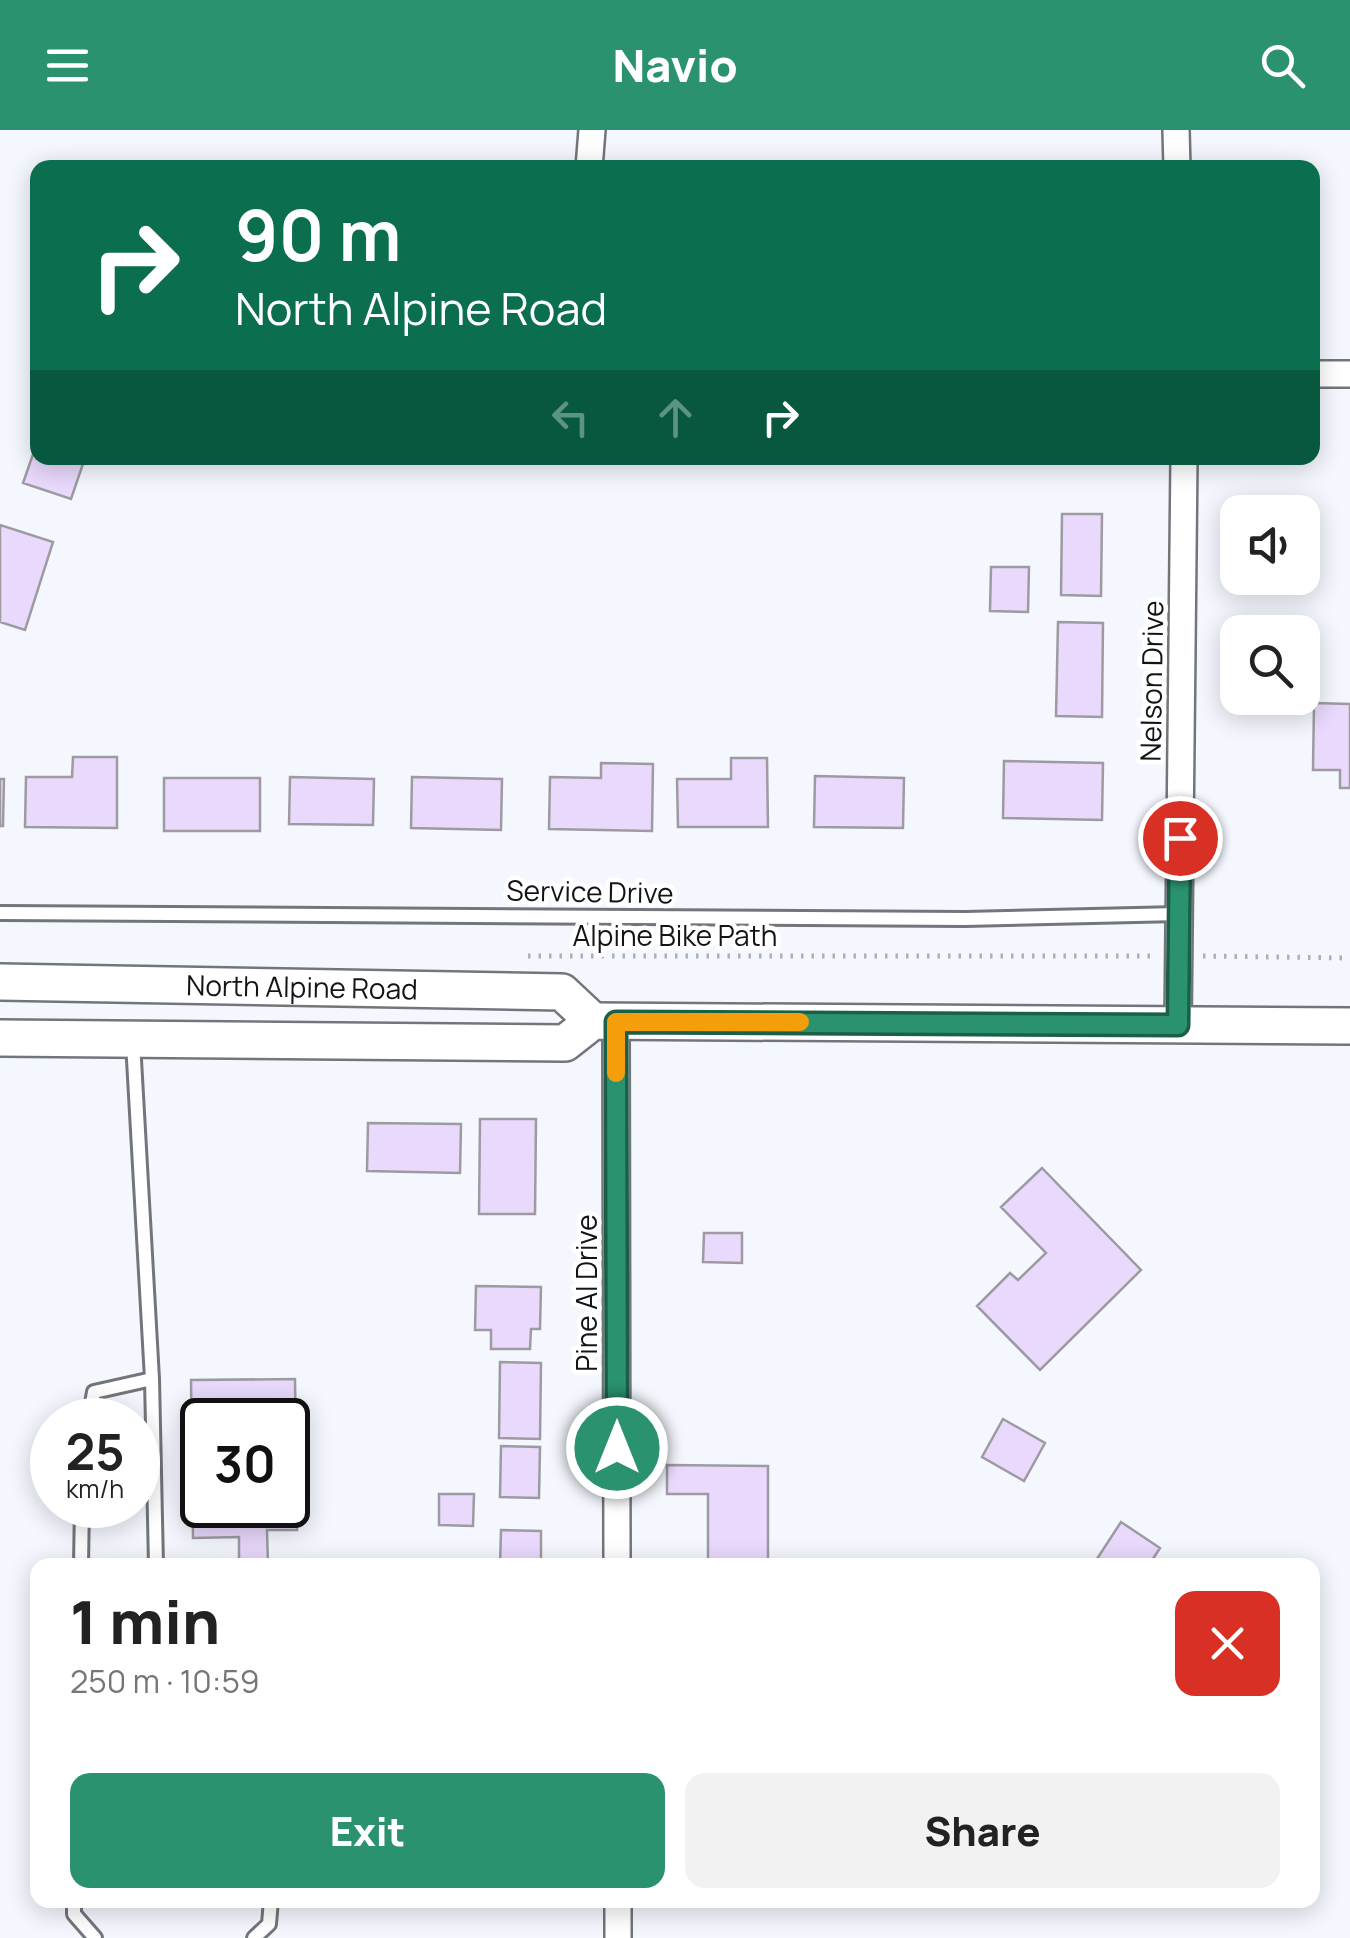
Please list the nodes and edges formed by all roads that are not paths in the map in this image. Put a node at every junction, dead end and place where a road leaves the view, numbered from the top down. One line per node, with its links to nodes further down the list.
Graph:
1 (592, 130): 3 (street)
2 (1176, 130): 4 (street)
3 (590, 160)
4 (1177, 160)
5 (1320, 374): 6 (street)
6 (1350, 374)
7 (1184, 465): 9 (street, Nelson Drive)
8 (0, 914): 9 (lane, Service Drive)
9 (1179, 914): 12 (street, Nelson Drive)
10 (0, 982): 11 (main road, North Alpine Road)
11 (605, 1021): 12 (main road, North Alpine Road); 15 (main road, North Alpine Road); 21 (street, Pine Al Drive)
12 (1178, 1025): 13 (main road, North Alpine Road)
13 (1350, 1026)
14 (0, 1038): 15 (main road, North Alpine Road)
15 (133, 1042): 16 (lane)
16 (152, 1379): 17 (lane); 20 (lane)
17 (93, 1398)
18 (82, 1528): 19 (lane)
19 (81, 1558)
20 (156, 1558)
21 (618, 1558)
22 (74, 1908): 25 (lane)
23 (270, 1908): 26 (lane)
24 (618, 1908): 27 (street)
25 (95, 1938)
26 (254, 1938)
27 (618, 1938)

